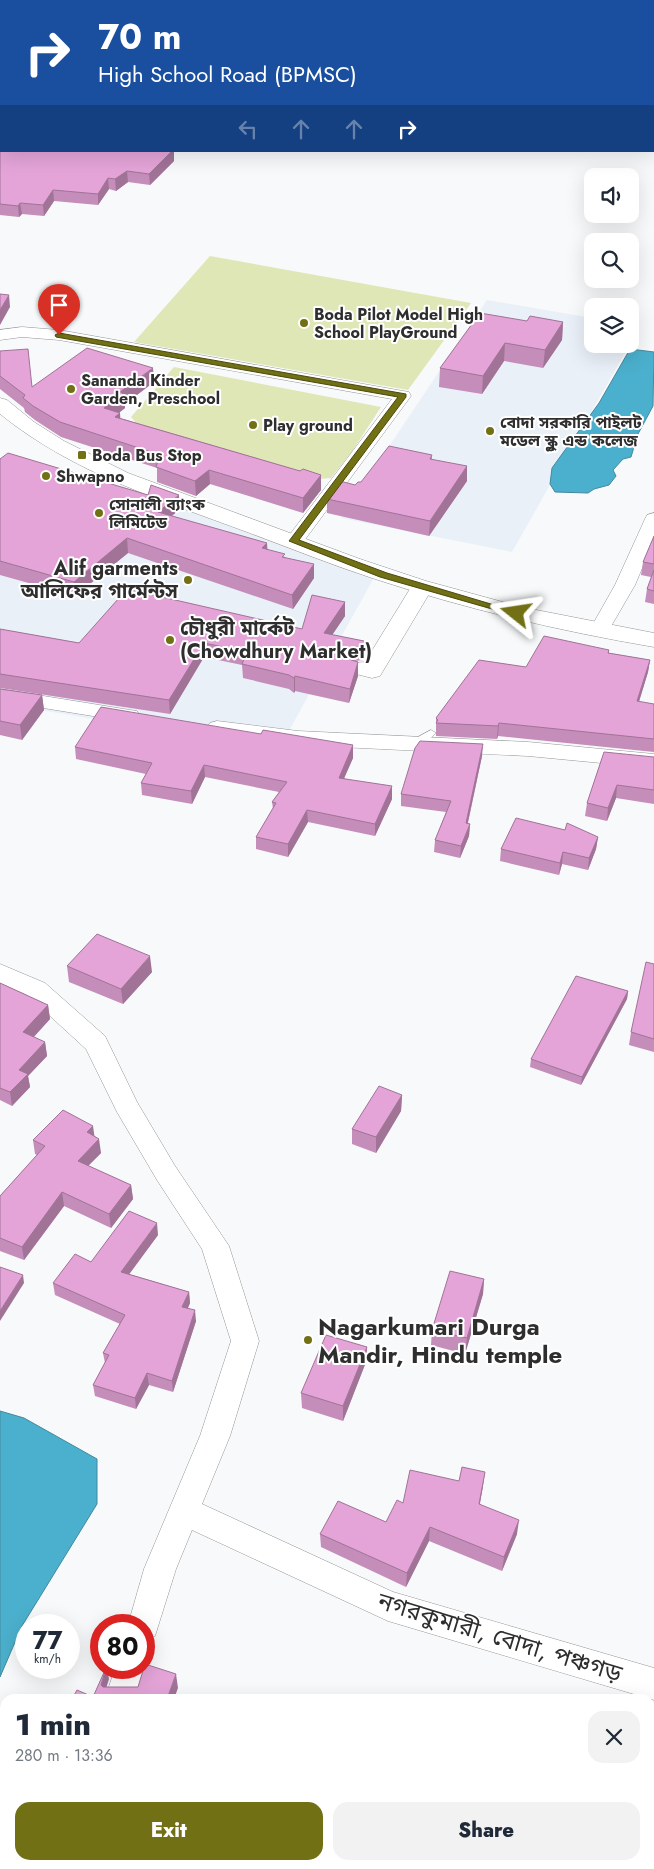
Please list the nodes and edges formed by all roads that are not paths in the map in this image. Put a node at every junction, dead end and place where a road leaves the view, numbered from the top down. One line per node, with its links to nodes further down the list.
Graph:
1 (0, 335): 4 (street)
2 (0, 404): 4 (main road)
3 (654, 519): 6 (street)
4 (294, 541): 6 (main road)
5 (421, 589): 8 (main road)
6 (599, 631): 7 (main road)
7 (654, 640)
8 (360, 668)
9 (0, 695): 10 (street)
10 (146, 719)
11 (193, 726): 13 (street)
12 (431, 733): 13 (lane)
13 (410, 743): 14 (street)
14 (654, 761)
15 (0, 974): 16 (street)
16 (184, 1511): 17 (street); 19 (street, নগরকুমারী, বোদা, পঞ্চগড়)
17 (147, 1614)
18 (128, 1679): 20 (street)
19 (654, 1684)
20 (123, 1694)

